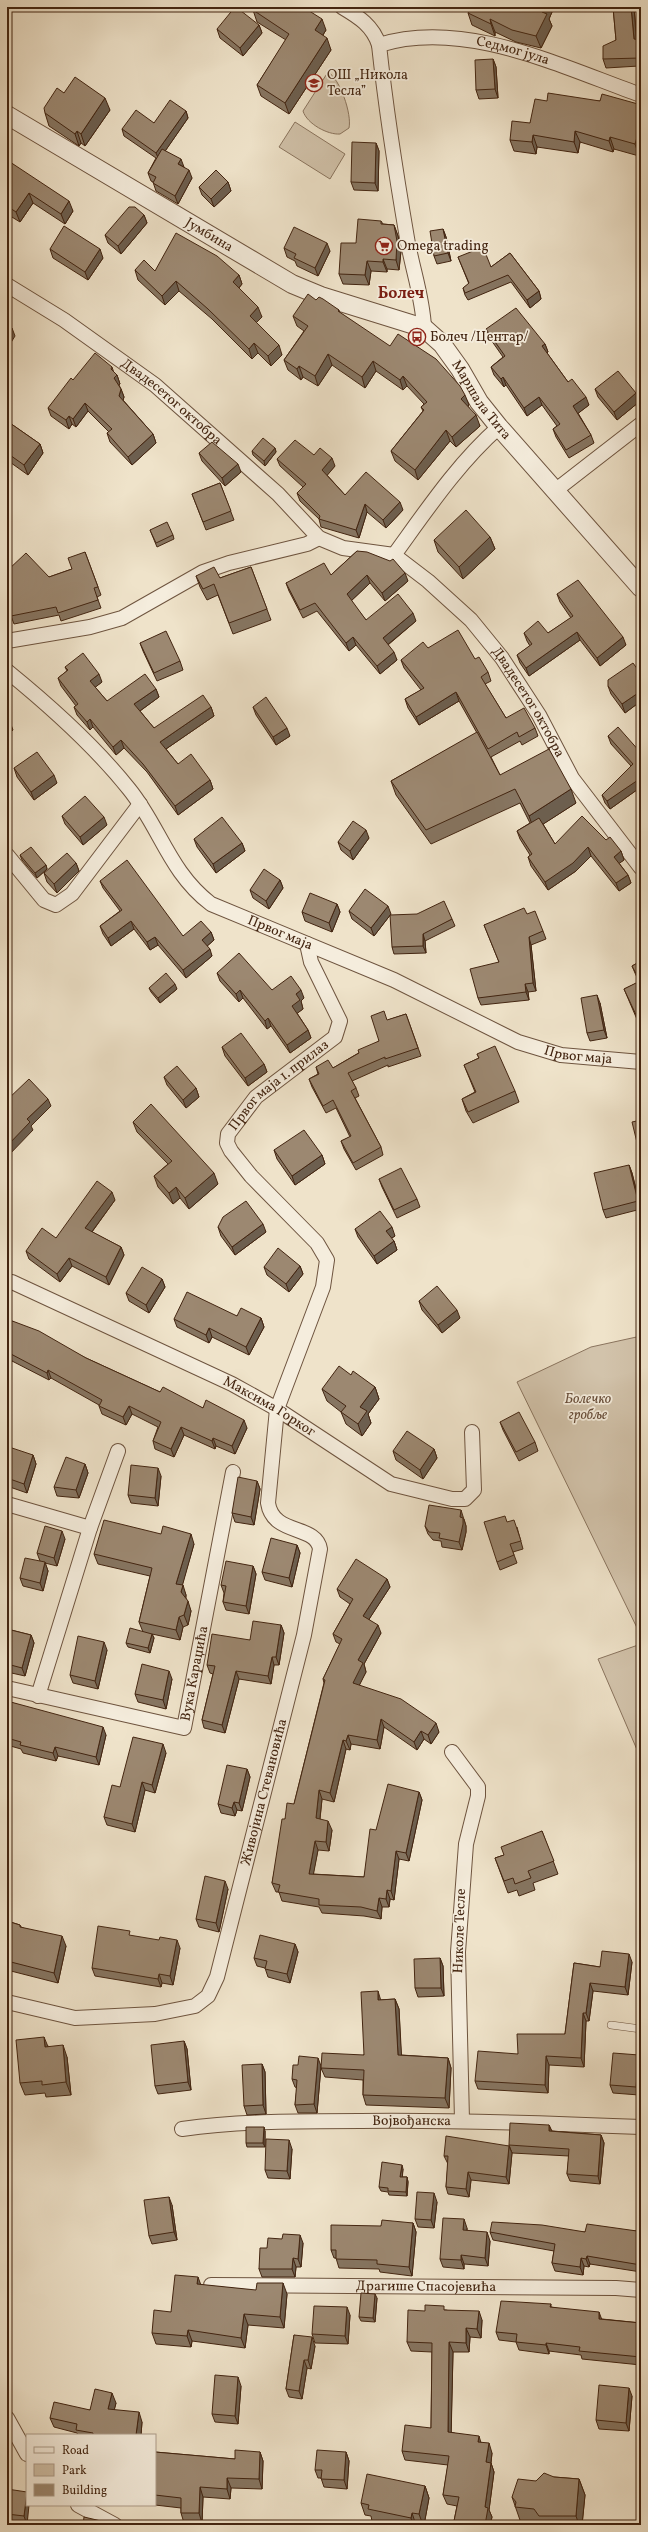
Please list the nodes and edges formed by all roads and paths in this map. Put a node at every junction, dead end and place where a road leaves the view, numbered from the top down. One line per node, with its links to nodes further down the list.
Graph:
1 (342, 7): 2 (street)
2 (362, 12): 3 (street)
3 (379, 45): 4 (street, Седмог јула); 7 (street)
4 (641, 95)
5 (7, 115): 7 (street, Јумбина)
6 (7, 285): 11 (street, Двадесетог октобра)
7 (424, 328): 9 (street, Маршала Тита)
8 (641, 424): 10 (street)
9 (499, 428): 10 (street, Маршала Тита); 12 (street)
10 (556, 490): 13 (street, Маршала Тита)
11 (319, 538): 12 (street, Двадесетог октобра); 14 (street)
12 (394, 555): 18 (street, Двадесетог октобра)
13 (641, 588)
14 (7, 641)
15 (7, 671): 16 (street, Првог маја)
16 (140, 804): 17 (street); 19 (street, Првог маја)
17 (7, 855)
18 (641, 868)
19 (307, 944): 20 (street, Првог маја); 22 (street, Првог маја 1. прилаз)
20 (641, 1062)
21 (7, 1282): 22 (street, Максима Горког)
22 (278, 1409): 23 (street, Максима Горког); 31 (street, Живојина Стевановића)
23 (472, 1432)
24 (118, 1451): 27 (street)
25 (233, 1472): 29 (street, Вука Караџића)
26 (7, 1504): 27 (street)
27 (90, 1528): 29 (street)
28 (7, 1688): 29 (street, Вука Караџића)
29 (38, 1696)
30 (452, 1752): 34 (street, Николе Тесле)
31 (7, 2002)
32 (611, 2025): 33 (lane)
33 (641, 2029)
34 (462, 2120): 35 (street, Војвођанска); 36 (street, Војвођанска)
35 (641, 2127)
36 (182, 2129)
37 (211, 2285): 38 (street, Драгише Спасојевића)
38 (641, 2290)
39 (7, 2418): 40 (street)
40 (26, 2452)
41 (80, 2506): 42 (street)
42 (115, 2525)

